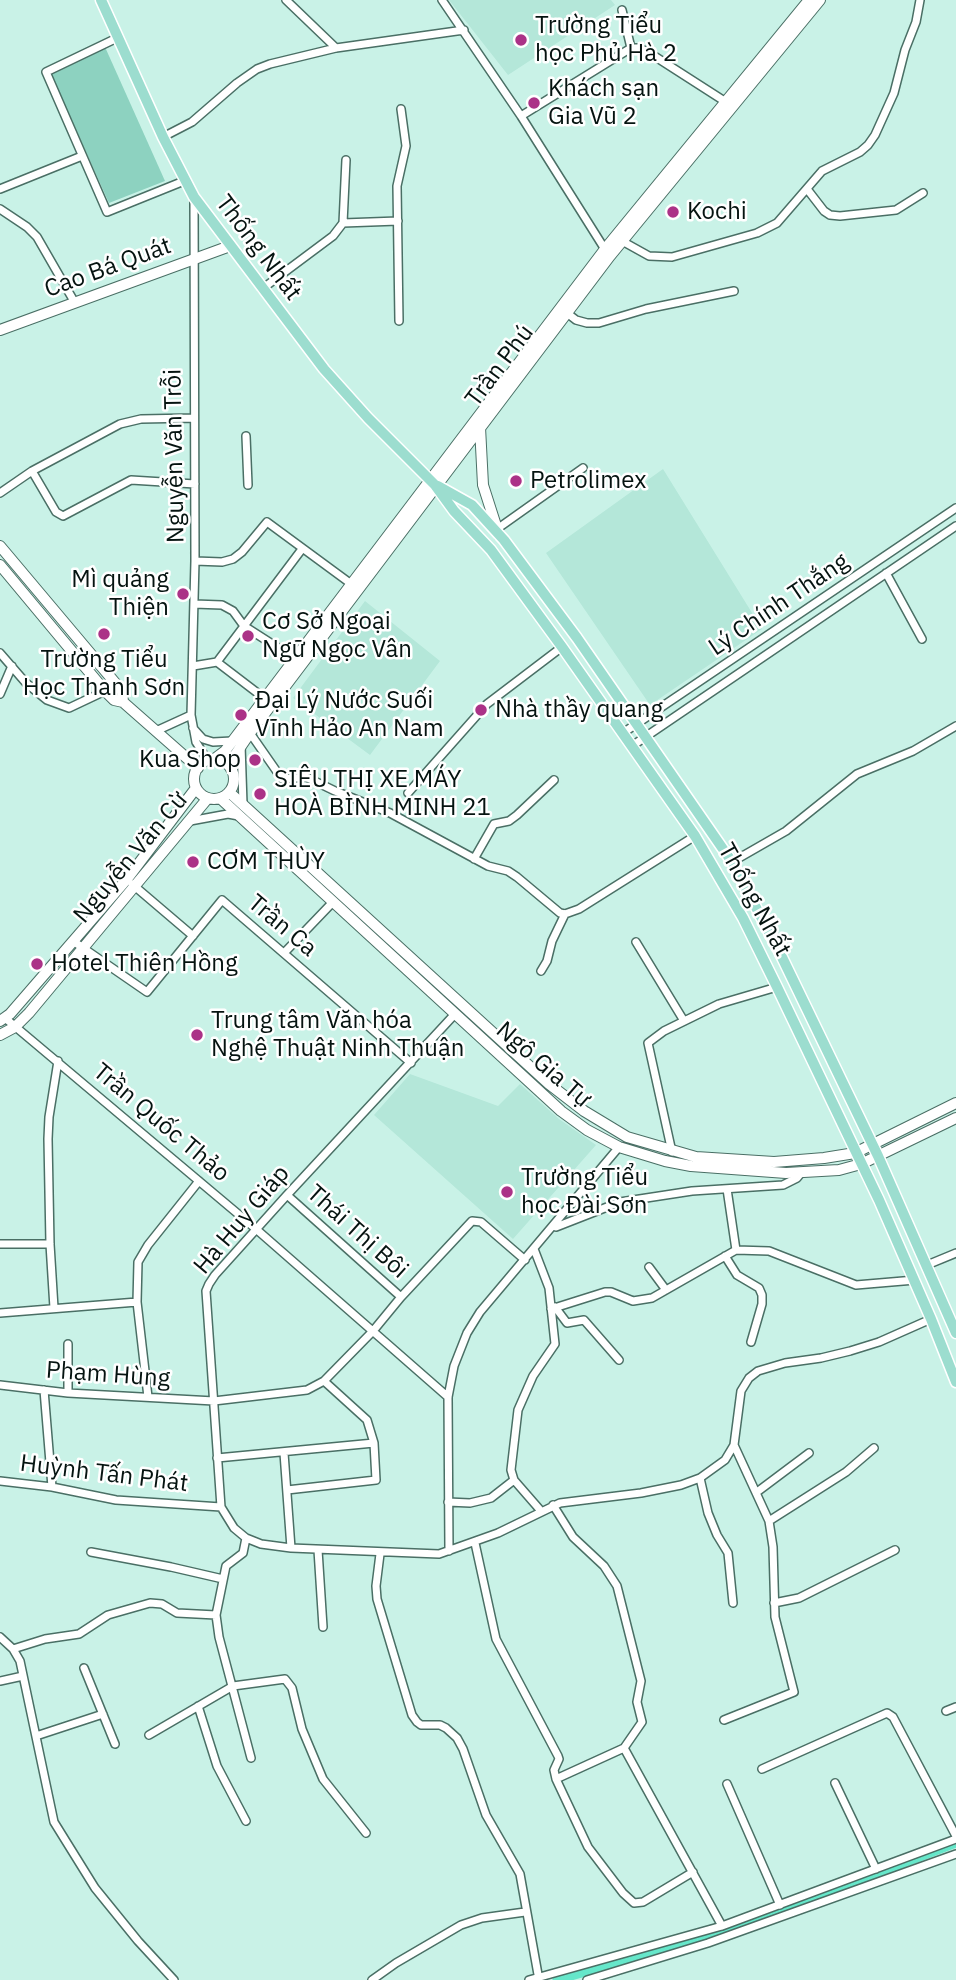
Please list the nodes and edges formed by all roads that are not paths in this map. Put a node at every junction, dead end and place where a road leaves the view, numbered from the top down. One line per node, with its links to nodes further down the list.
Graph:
1 (101, 0): 9 (main road, Thống Nhất)
2 (286, 0): 10 (street)
3 (442, 0): 8 (street)
4 (809, 0): 12 (main road, Trần Phú)
5 (820, 0): 12 (main road, Trần Phú)
6 (920, 0): 20 (street)
7 (622, 10): 11 (street)
8 (464, 30): 10 (street); 14 (street)
9 (117, 38): 15 (main road, Thống Nhất); 16 (street)
10 (336, 48): 15 (street)
11 (631, 48): 12 (street); 14 (street)
12 (729, 104): 26 (main road, Trần Phú); 28 (main road, Trần Phú)
13 (401, 109): 24 (street)
14 (521, 116): 28 (street)
15 (163, 137): 18 (main road, Thống Nhất)
16 (82, 156): 18 (street); 19 (street)
17 (346, 160): 25 (street)
18 (184, 181): 22 (main road, Thống Nhất)
19 (0, 189)
20 (807, 189): 21 (street); 26 (street)
21 (923, 193)
22 (194, 197): 27 (main road, Thống Nhất); 29 (street, Nguyễn Văn Trỗi)
23 (0, 209): 32 (street)
24 (398, 221): 25 (street); 34 (street)
25 (344, 223): 30 (street)
26 (622, 241): 28 (main road, Trần Phú)
27 (230, 246): 29 (main road, Cao Bá Quát); 30 (main road, Thống Nhất)
28 (607, 253): 33 (main road, Trần Phú); 41 (main road, Trần Phú)
29 (192, 260): 32 (main road, Cao Bá Quát); 36 (street, Nguyễn Văn Trỗi)
30 (262, 289): 41 (main road, Thống Nhất)
31 (734, 291): 33 (street)
32 (75, 303): 35 (main road, Cao Bá Quát)
33 (566, 313): 37 (main road, Trần Phú)
34 (399, 321)
35 (0, 330)
36 (193, 418): 40 (street); 42 (street, Nguyễn Văn Trỗi)
37 (480, 427): 41 (main road, Trần Phú); 47 (main road)
38 (246, 436): 43 (street)
39 (583, 468): 47 (street)
40 (32, 471): 42 (street); 44 (street)
41 (432, 482): 47 (main road, Thống Nhất); 50 (main road, Thống Nhất); 54 (main road, Trần Phú)
42 (195, 484): 51 (street, Nguyễn Văn Trỗi)
43 (248, 485)
44 (0, 492)
45 (956, 508): 56 (street, Lý Chính Thắng)
46 (956, 526): 53 (street, Lý Chính Thắng)
47 (500, 535): 50 (main road); 59 (main road, Thống Nhất)
48 (0, 546): 70 (main road)
49 (302, 549): 51 (street); 54 (street); 57 (street)
50 (491, 550): 61 (main road, Thống Nhất)
51 (195, 561): 55 (street, Nguyễn Văn Trỗi)
52 (0, 565): 67 (main road)
53 (886, 573): 58 (street, Lý Chính Thắng); 60 (street)
54 (354, 586): 63 (main road, Trần Phú); 69 (main road, Trần Phú)
55 (194, 604): 57 (street); 66 (street, Nguyễn Văn Trỗi)
56 (787, 623): 58 (street); 72 (street, Lý Chính Thắng)
57 (244, 626): 63 (street); 64 (street)
58 (795, 635): 78 (street, Lý Chính Thắng)
59 (577, 638): 61 (main road); 72 (main road, Thống Nhất)
60 (922, 639)
61 (562, 647): 77 (main road, Thống Nhất); 87 (street)
62 (0, 653): 65 (street)
63 (294, 658): 69 (main road, Trần Phú)
64 (217, 662): 66 (street); 69 (street)
65 (12, 666): 67 (street); 68 (street)
66 (193, 666): 71 (street, Nguyễn Văn Trỗi)
67 (105, 691): 70 (main road)
68 (0, 694)
69 (267, 701): 76 (main road, Trần Phú); 79 (main road, Trần Phú)
70 (123, 702): 75 (main road)
71 (191, 715): 74 (street, Nguyễn Văn Trỗi); 75 (street)
72 (636, 725): 77 (street, Lý Chính Thắng); 78 (main road, Thống Nhất)
73 (956, 726): 96 (street)
74 (192, 727): 79 (street); 81 (street, Nguyễn Văn Trỗi)
75 (156, 731): 82 (main road)
76 (250, 733): 79 (main road, Trần Phú); 95 (street)
77 (624, 733): 80 (main road, Thống Nhất)
78 (645, 737): 80 (street, Lý Chính Thắng); 93 (main road, Thống Nhất)
79 (237, 743): 81 (main road, Trần Phú); 83 (main road, Trần Phú); 90 (street)
80 (632, 746): 94 (main road, Thống Nhất)
81 (210, 760): 82 (main road); 83 (main road)
82 (198, 768): 85 (main road)
83 (231, 769): 86 (main road)
84 (554, 780): 95 (street)
85 (196, 788): 88 (main road); 98 (main road, Nguyễn Văn Cừ)
86 (229, 792): 89 (main road); 90 (main road, Ngô Gia Tự)
87 (408, 793)
88 (208, 798): 89 (main road); 92 (main road, Nguyễn Văn Cừ)
89 (220, 798): 91 (main road, Ngô Gia Tự)
90 (243, 804): 97 (main road, Ngô Gia Tự)
91 (239, 816): 92 (street); 97 (main road, Ngô Gia Tự)
92 (189, 821): 98 (main road, Nguyễn Văn Cừ)
93 (710, 828): 94 (main road); 96 (main road, Thống Nhất)
94 (695, 836): 101 (street); 109 (main road, Thống Nhất)
95 (474, 859): 101 (street)
96 (732, 862): 106 (main road, Thống Nhất)
97 (302, 867): 99 (main road, Ngô Gia Tự); 100 (main road, Ngô Gia Tự)
98 (131, 883): 102 (street); 103 (main road, Nguyễn Văn Cừ); 105 (main road, Nguyễn Văn Cừ)
99 (340, 895): 100 (main road); 108 (main road, Ngô Gia Tự)
100 (332, 903): 107 (street); 110 (main road, Ngô Gia Tự)
101 (565, 914): 111 (street)
102 (193, 936): 105 (street, Trần Ca); 107 (street, Trần Ca)
103 (73, 941): 105 (street, Trần Ca); 115 (main road, Nguyễn Văn Cừ)
104 (636, 942): 116 (street)
105 (83, 949): 117 (main road, Nguyễn Văn Cừ)
106 (779, 951): 109 (main road); 126 (main road, Thống Nhất)
107 (285, 952): 120 (street, Trần Ca)
108 (410, 957): 110 (main road); 113 (main road, Ngô Gia Tự)
109 (762, 957): 112 (main road, Thống Nhất)
110 (401, 966): 114 (main road, Ngô Gia Tự)
111 (541, 971)
112 (777, 988): 116 (street); 129 (main road, Thống Nhất)
113 (463, 1004): 114 (main road); 121 (main road, Ngô Gia Tự)
114 (454, 1015): 120 (street, Hà Huy Giáp); 122 (main road, Ngô Gia Tự)
115 (3, 1019): 117 (street, Trần Quốc Thảo)
116 (684, 1021): 128 (street)
117 (15, 1027): 118 (main road, Nguyễn Văn Cừ); 119 (street, Trần Quốc Thảo)
118 (0, 1035)
119 (58, 1061): 133 (street, Trần Quốc Thảo); 139 (street)
120 (411, 1063): 135 (street, Hà Huy Giáp)
121 (533, 1069): 122 (main road); 125 (main road, Ngô Gia Tự)
122 (525, 1079): 127 (main road, Ngô Gia Tự)
123 (956, 1102): 126 (main road, Ngô Gia Tự)
124 (956, 1118): 130 (main road, Ngô Gia Tự)
125 (628, 1137): 127 (main road); 128 (main road, Ngô Gia Tự)
126 (873, 1144): 129 (main road, Ngô Gia Tự); 130 (main road, Thống Nhất)
127 (619, 1147): 132 (main road, Ngô Gia Tự); 137 (street)
128 (672, 1152): 129 (main road, Ngô Gia Tự)
129 (855, 1153): 131 (main road, Thống Nhất)
130 (878, 1156): 131 (main road, Ngô Gia Tự); 145 (main road, Thống Nhất)
131 (861, 1164): 132 (main road, Ngô Gia Tự); 147 (main road, Thống Nhất)
132 (801, 1173): 134 (street)
133 (199, 1181): 136 (street, Trần Quốc Thảo); 150 (street)
134 (727, 1189): 137 (street); 141 (street)
135 (287, 1195): 136 (street, Hà Huy Giáp); 149 (street, Thái Thị Bôi)
136 (256, 1229): 156 (street, Trần Quốc Thảo); 168 (street, Hà Huy Giáp)
137 (552, 1229): 140 (street)
138 (0, 1244): 139 (street)
139 (50, 1244): 151 (street)
140 (534, 1249): 144 (street); 152 (street)
141 (736, 1250): 143 (street); 147 (street)
142 (956, 1253): 145 (street)
143 (725, 1256): 148 (street); 158 (street)
144 (525, 1260): 149 (street); 167 (street)
145 (927, 1265): 153 (main road, Thống Nhất)
146 (649, 1267): 148 (street)
147 (915, 1280): 155 (main road, Thống Nhất)
148 (666, 1290): 152 (street)
149 (401, 1297): 156 (street)
150 (137, 1302): 151 (street); 166 (street)
151 (54, 1308): 154 (street)
152 (553, 1308): 160 (street); 176 (street)
153 (947, 1312): 155 (main road); 157 (main road, Thống Nhất)
154 (0, 1313)
155 (931, 1319): 162 (main road, Thống Nhất); 170 (street)
156 (373, 1331): 161 (street); 167 (street, Trần Quốc Thảo)
157 (956, 1333)
158 (751, 1342)
159 (68, 1344): 165 (street)
160 (619, 1360)
161 (324, 1381): 168 (street, Phạm Hùng); 169 (street)
162 (956, 1382)
163 (0, 1385): 164 (street, Phạm Hùng)
164 (44, 1390): 165 (street, Phạm Hùng); 178 (street)
165 (68, 1393): 166 (street, Phạm Hùng)
166 (148, 1397): 168 (street, Phạm Hùng)
167 (447, 1397): 181 (street)
168 (214, 1401): 174 (street, Hà Huy Giáp)
169 (374, 1443): 172 (street); 179 (street)
170 (734, 1445): 175 (street); 180 (street)
171 (874, 1448): 185 (street)
172 (284, 1453): 174 (street); 179 (street)
173 (809, 1453): 180 (street)
174 (217, 1458): 183 (street, Hà Huy Giáp)
175 (700, 1478): 182 (street); 195 (street)
176 (514, 1480): 181 (street); 184 (street)
177 (0, 1481): 178 (street, Huỳnh Tấn Phát)
178 (52, 1487): 183 (street, Huỳnh Tấn Phát)
179 (287, 1490): 188 (street)
180 (757, 1492): 185 (street)
181 (448, 1502): 191 (street)
182 (553, 1505): 184 (street); 213 (street)
183 (221, 1507): 186 (street, Huỳnh Tấn Phát)
184 (541, 1511): 187 (street)
185 (769, 1521): 196 (street)
186 (246, 1538): 188 (street); 194 (street)
187 (475, 1543): 191 (street); 216 (street)
188 (291, 1548): 189 (street)
189 (318, 1550): 193 (street); 198 (street)
190 (895, 1550): 196 (street)
191 (449, 1551): 193 (street)
192 (91, 1552): 194 (street)
193 (380, 1554): 226 (street)
194 (223, 1579): 197 (street)
195 (733, 1603)
196 (774, 1603): 209 (street)
197 (216, 1615): 200 (street); 204 (street)
198 (323, 1627)
199 (0, 1637): 200 (street)
200 (13, 1649): 202 (street)
201 (85, 1668): 208 (street)
202 (23, 1676): 203 (street); 210 (street)
203 (0, 1681)
204 (233, 1686): 205 (street); 214 (street); 220 (street)
205 (198, 1706): 211 (street); 219 (street)
206 (956, 1707): 207 (street)
207 (947, 1711)
208 (103, 1714): 210 (street); 212 (street)
209 (724, 1720)
210 (36, 1735): 229 (street)
211 (149, 1735)
212 (114, 1744)
213 (624, 1748): 216 (street); 224 (street)
214 (251, 1758)
215 (762, 1769): 221 (street)
216 (556, 1779): 224 (street)
217 (835, 1783): 223 (street)
218 (727, 1784): 225 (street)
219 (246, 1821)
220 (366, 1833)
221 (956, 1838): 223 (street)
222 (956, 1854): 232 (street)
223 (876, 1869): 225 (street)
224 (693, 1872): 227 (street)
225 (780, 1905): 227 (street)
226 (525, 1912): 228 (street); 230 (street)
227 (722, 1926): 228 (street)
228 (538, 1979): 231 (street)
229 (174, 1980)
230 (372, 1980)
231 (529, 1980)
232 (587, 1980)

